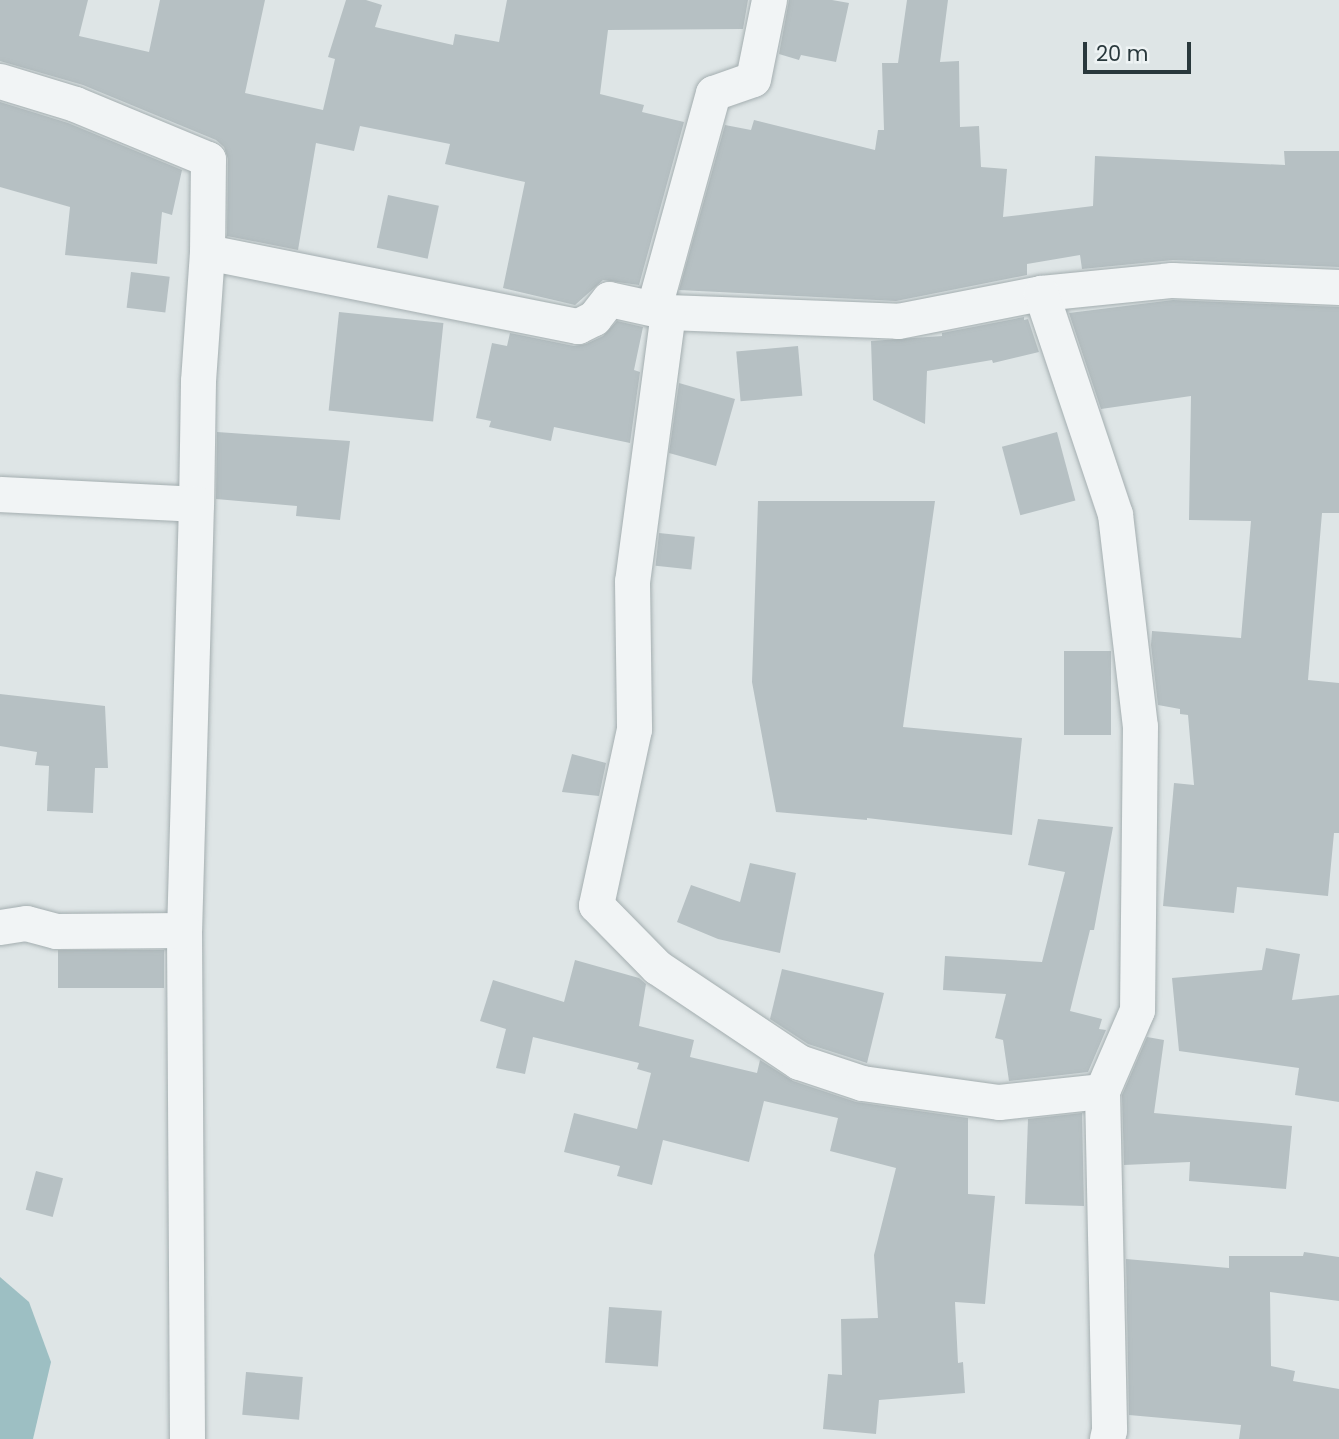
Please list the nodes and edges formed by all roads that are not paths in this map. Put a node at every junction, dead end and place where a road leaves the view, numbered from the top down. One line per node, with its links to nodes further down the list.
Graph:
1 (769, 0): 6 (street)
2 (0, 81): 3 (street)
3 (207, 252): 6 (street); 8 (street)
4 (1339, 287): 5 (street)
5 (1041, 293): 6 (street); 11 (street)
6 (661, 309): 11 (street)
7 (0, 494): 8 (street)
8 (197, 504): 10 (street)
9 (0, 927): 10 (street)
10 (184, 930): 12 (street)
11 (1102, 1091): 13 (street)
12 (187, 1439)
13 (1107, 1439)

